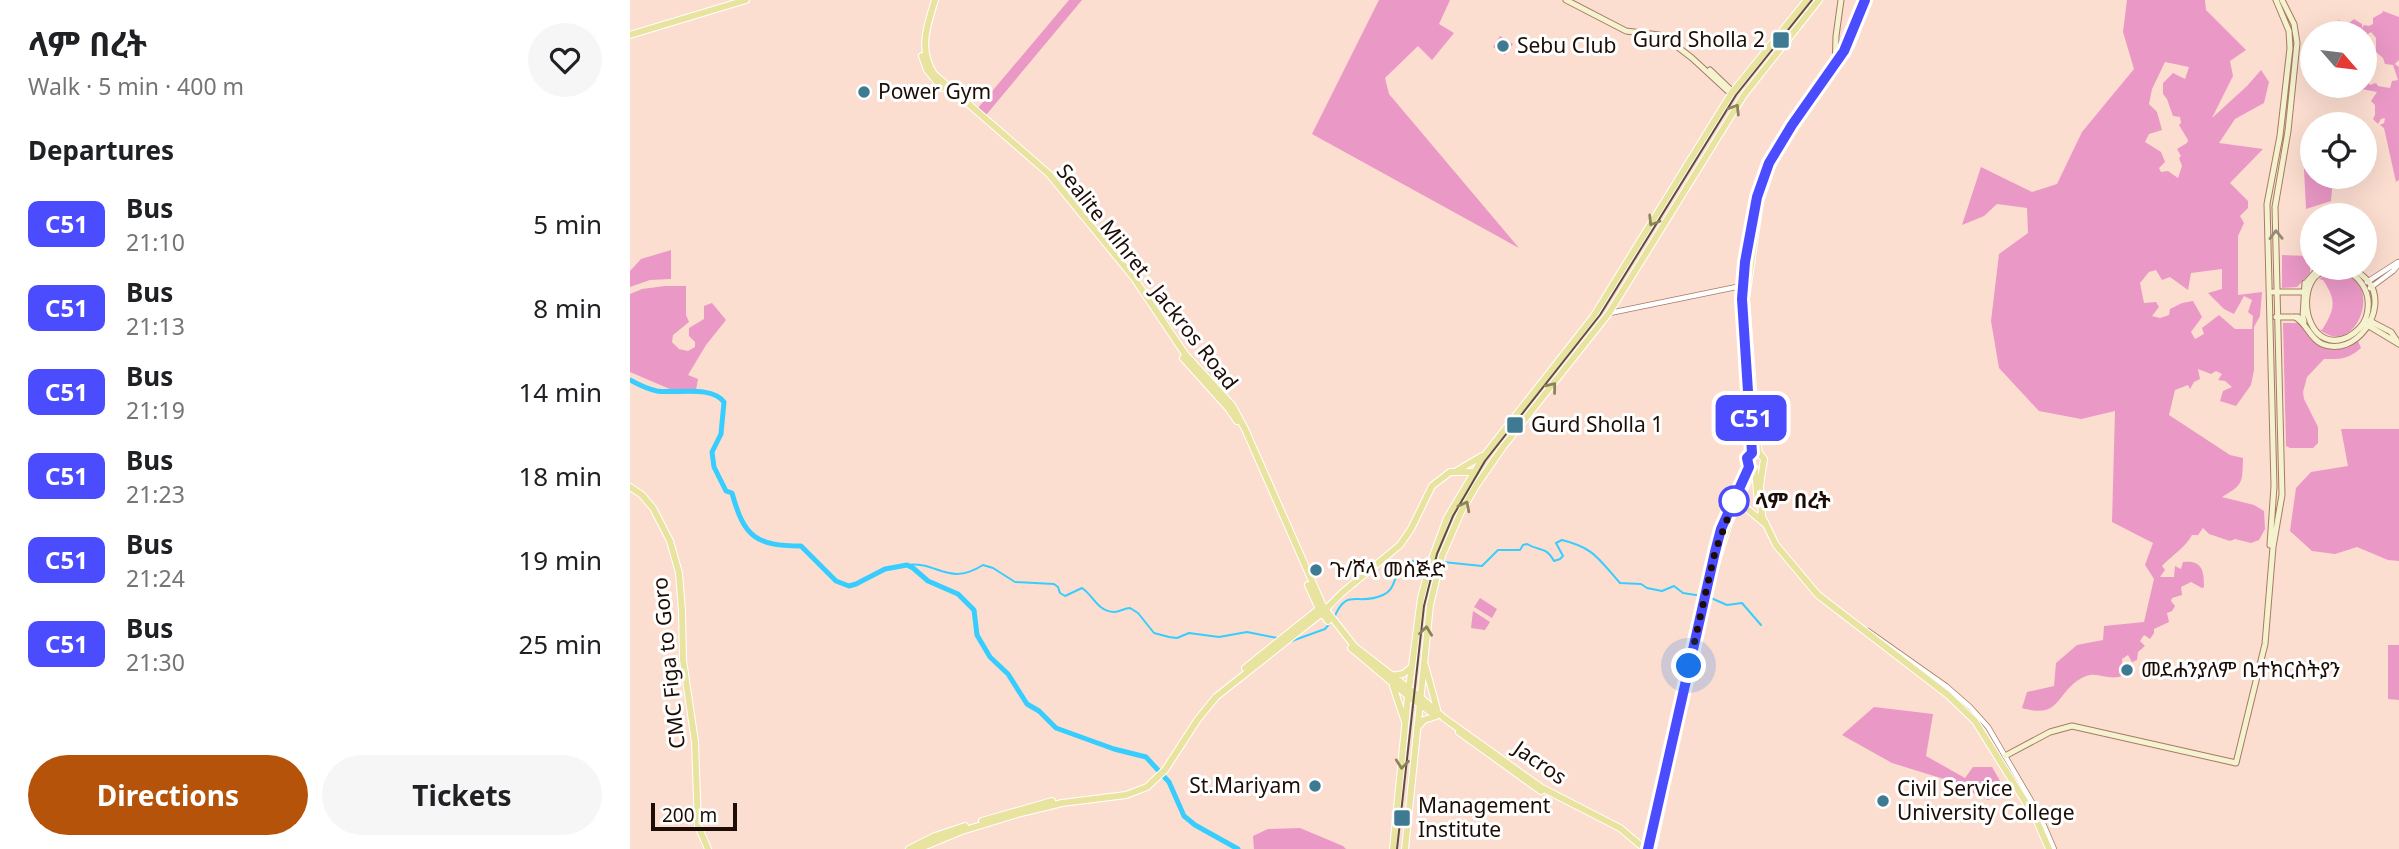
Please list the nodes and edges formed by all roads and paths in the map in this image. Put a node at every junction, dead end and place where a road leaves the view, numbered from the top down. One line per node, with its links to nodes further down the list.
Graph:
1 (730, 0): 11 (main road)
2 (747, 0): 11 (main road)
3 (933, 0): 42 (main road, Sealite Mihret - Jackros Road)
4 (1566, 0): 13 (main road)
5 (1573, 0): 13 (main road)
6 (1807, 0): 13 (main road)
7 (1819, 0): 15 (main road, one-way to 7)
8 (1867, 0): 12 (main road)
9 (2278, 0): 16 (main road, one-way to 9); 17 (main road)
10 (1840, 2): 12 (main road)
11 (630, 33)
12 (1834, 67): 21 (main road)
13 (1732, 93): 14 (main road)
14 (1688, 162): 15 (main road); 33 (main road, one-way to 33)
15 (1698, 167): 25 (main road)
16 (2276, 259): 17 (main road); 23 (main road)
17 (2268, 260): 23 (main road)
18 (2399, 263): 22 (street)
19 (2308, 280): 24 (main road)
20 (2362, 280): 22 (main road)
21 (1745, 285): 25 (street); 32 (main road)
22 (2367, 286): 24 (main road); 29 (main road)
23 (2273, 292): 24 (main road); 26 (main road)
24 (2303, 292): 28 (main road)
25 (1609, 313): 45 (main road, one-way to 25)
26 (2273, 317): 27 (main road); 54 (main road)
27 (2295, 317): 28 (main road); 30 (main road)
28 (2305, 317): 29 (main road); 30 (main road)
29 (2367, 322): 30 (main road); 31 (main road)
30 (2306, 327)
31 (2399, 344)
32 (1755, 453): 34 (main road); 34 (main road)
33 (1484, 456): 35 (main road); 36 (main road)
34 (1755, 468): 39 (main road); 40 (main road); 41 (main road)
35 (1454, 472): 36 (main road); 37 (main road); 42 (main road)
36 (1473, 472): 37 (main road)
37 (1465, 485): 46 (main road)
38 (630, 489): 57 (main road); 57 (main road, CMC Figa to Goro)
39 (1739, 502): 40 (main road); 41 (main road)
40 (1767, 525): 44 (main road)
41 (1706, 597): 63 (main road)
42 (1323, 609): 43 (main road); 56 (main road)
43 (1331, 622): 47 (main road); 48 (main road)
44 (1865, 629): 54 (street); 64 (main road)
45 (1424, 657): 50 (main road); 51 (main road)
46 (1412, 667): 47 (main road); 49 (main road)
47 (1391, 676): 49 (main road)
48 (1392, 684): 49 (main road); 52 (main road)
49 (1408, 693): 50 (main road, Jacros); 52 (main road)
50 (1420, 700): 51 (main road, Jacros); 53 (main road)
51 (1438, 715): 53 (main road); 55 (main road, Jacros)
52 (1406, 724): 60 (main road, one-way to 60)
53 (1416, 730): 61 (main road)
54 (2006, 756): 64 (street)
55 (1541, 789): 62 (main road, Jacros); 63 (main road, Jacros)
56 (1021, 811): 58 (main road); 59 (main road)
57 (705, 849)
58 (909, 849)
59 (920, 849)
60 (1393, 849)
61 (1405, 849)
62 (1638, 849)
63 (1649, 849)
64 (2051, 849)

